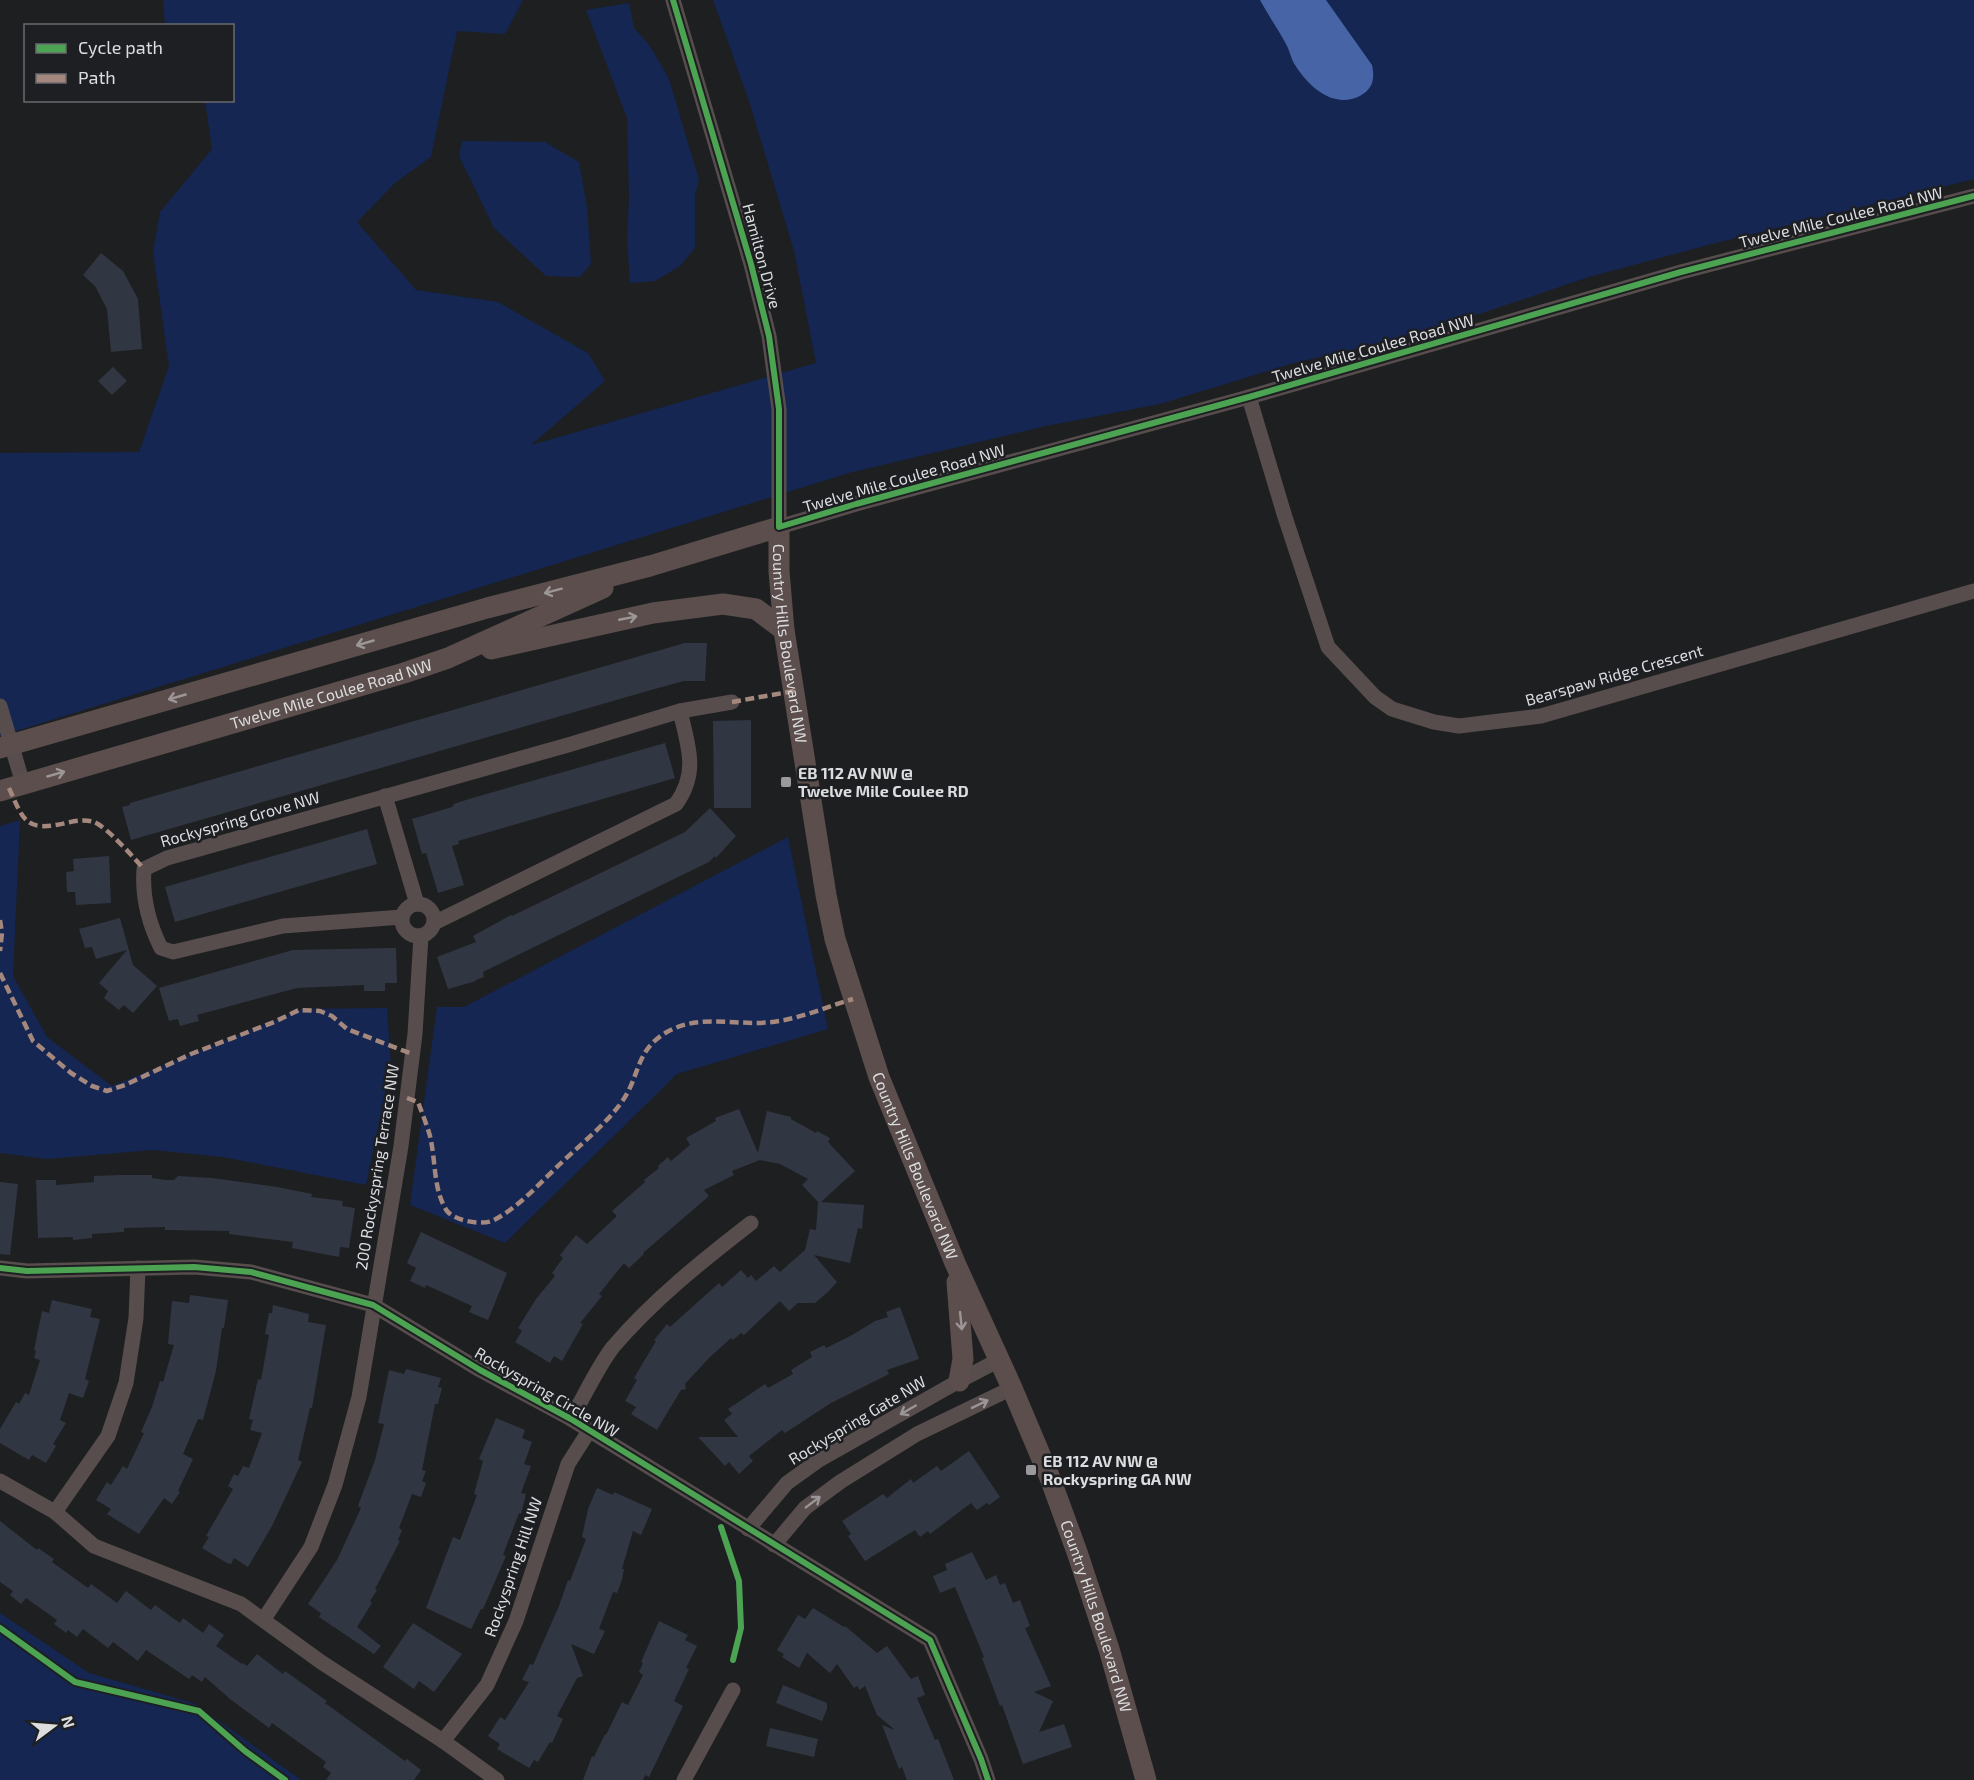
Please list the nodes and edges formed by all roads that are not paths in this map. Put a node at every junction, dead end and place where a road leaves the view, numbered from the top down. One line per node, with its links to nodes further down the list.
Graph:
1 (674, 0): 4 (street, Hamilton Drive)
2 (1974, 196): 3 (street, Twelve Mile Coulee Road NW)
3 (1249, 398): 4 (street, Twelve Mile Coulee Road NW); 6 (street, Bearspaw Ridge Crescent)
4 (779, 527): 5 (main road, Twelve Mile Coulee Road NW); 7 (main road, Country Hills Boulevard NW)
5 (650, 566): 8 (main road, Twelve Mile Coulee Road NW); 12 (main road, Twelve Mile Coulee Road NW, one-way to 12)
6 (1974, 591)
7 (784, 630): 8 (main road, one-way to 7); 21 (main road, Country Hills Boulevard NW)
8 (448, 658): 13 (main road, Twelve Mile Coulee Road NW, one-way to 8)
9 (732, 702): 11 (street, Rockyspring Grove NW)
10 (0, 706): 12 (street)
11 (680, 711): 15 (street, Rockyspring Grove NW); 18 (street)
12 (6, 746): 13 (street)
13 (23, 784): 14 (main road, Twelve Mile Coulee Road NW)
14 (0, 791)
15 (385, 796): 16 (street); 17 (street, Rockyspring Grove NW)
16 (417, 904): 17 (street); 18 (street)
17 (402, 917): 19 (street)
18 (434, 923): 19 (street)
19 (421, 936): 24 (street, 200 Rockyspring Terrace NW)
20 (751, 1223): 28 (street)
21 (955, 1263): 25 (main road, Country Hills Boulevard NW); 26 (main road, one-way to 26)
22 (0, 1268): 23 (street, Rockyspring Circle NW)
23 (138, 1268): 24 (street, Rockyspring Circle NW); 31 (street)
24 (373, 1305): 28 (street, Rockyspring Circle NW); 34 (street, 200 Rockyspring Terrace NW)
25 (999, 1360): 26 (street, Rockyspring Gate NW); 27 (main road, Country Hills Boulevard NW)
26 (959, 1381): 32 (street, Rockyspring Gate NW, one-way to 32)
27 (1012, 1388): 33 (street, one-way to 27); 40 (main road, Country Hills Boulevard NW)
28 (571, 1419): 29 (street, Rockyspring Circle NW)
29 (590, 1431): 32 (street, Rockyspring Circle NW); 36 (street, Rockyspring Hill NW)
30 (0, 1480): 31 (street)
31 (55, 1512): 34 (street)
32 (748, 1529): 33 (street, Rockyspring Circle NW)
33 (774, 1545): 39 (street, Rockyspring Circle NW)
34 (264, 1619): 36 (street)
35 (733, 1690): 38 (street)
36 (442, 1741): 37 (street)
37 (497, 1780)
38 (684, 1780)
39 (988, 1780)
40 (1146, 1780)

